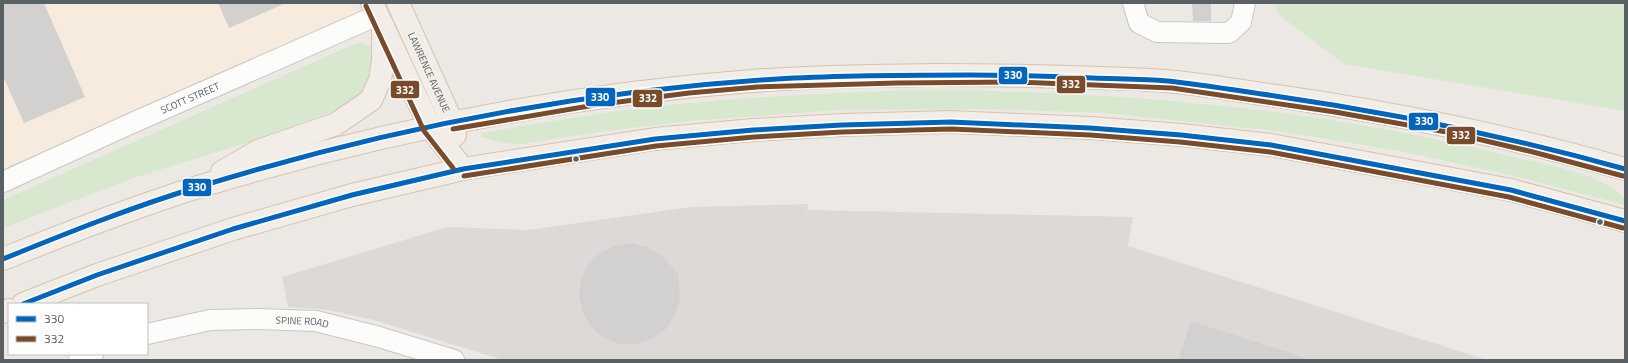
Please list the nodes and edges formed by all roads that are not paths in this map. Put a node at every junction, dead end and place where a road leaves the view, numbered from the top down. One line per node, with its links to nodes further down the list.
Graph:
1 (1133, 3): 2 (street)
2 (1245, 3)
3 (404, 4): 5 (main road, LAWRENCE AVENUE)
4 (378, 15): 6 (main road, LAWRENCE AVENUE); 9 (street, SCOTT STREET); 10 (main road)
5 (452, 122): 6 (main road); 7 (main road, LAWRENCE AVENUE); 8 (main road)
6 (430, 127): 7 (main road, LAWRENCE AVENUE); 10 (main road)
7 (462, 169): 11 (main road); 13 (main road)
8 (1625, 169)
9 (3, 182)
10 (196, 188): 12 (main road)
11 (1625, 221)
12 (3, 259)
13 (26, 303)
14 (148, 334): 17 (street, SPINE ROAD)
15 (91, 355): 16 (street)
16 (79, 360)
17 (454, 360)

